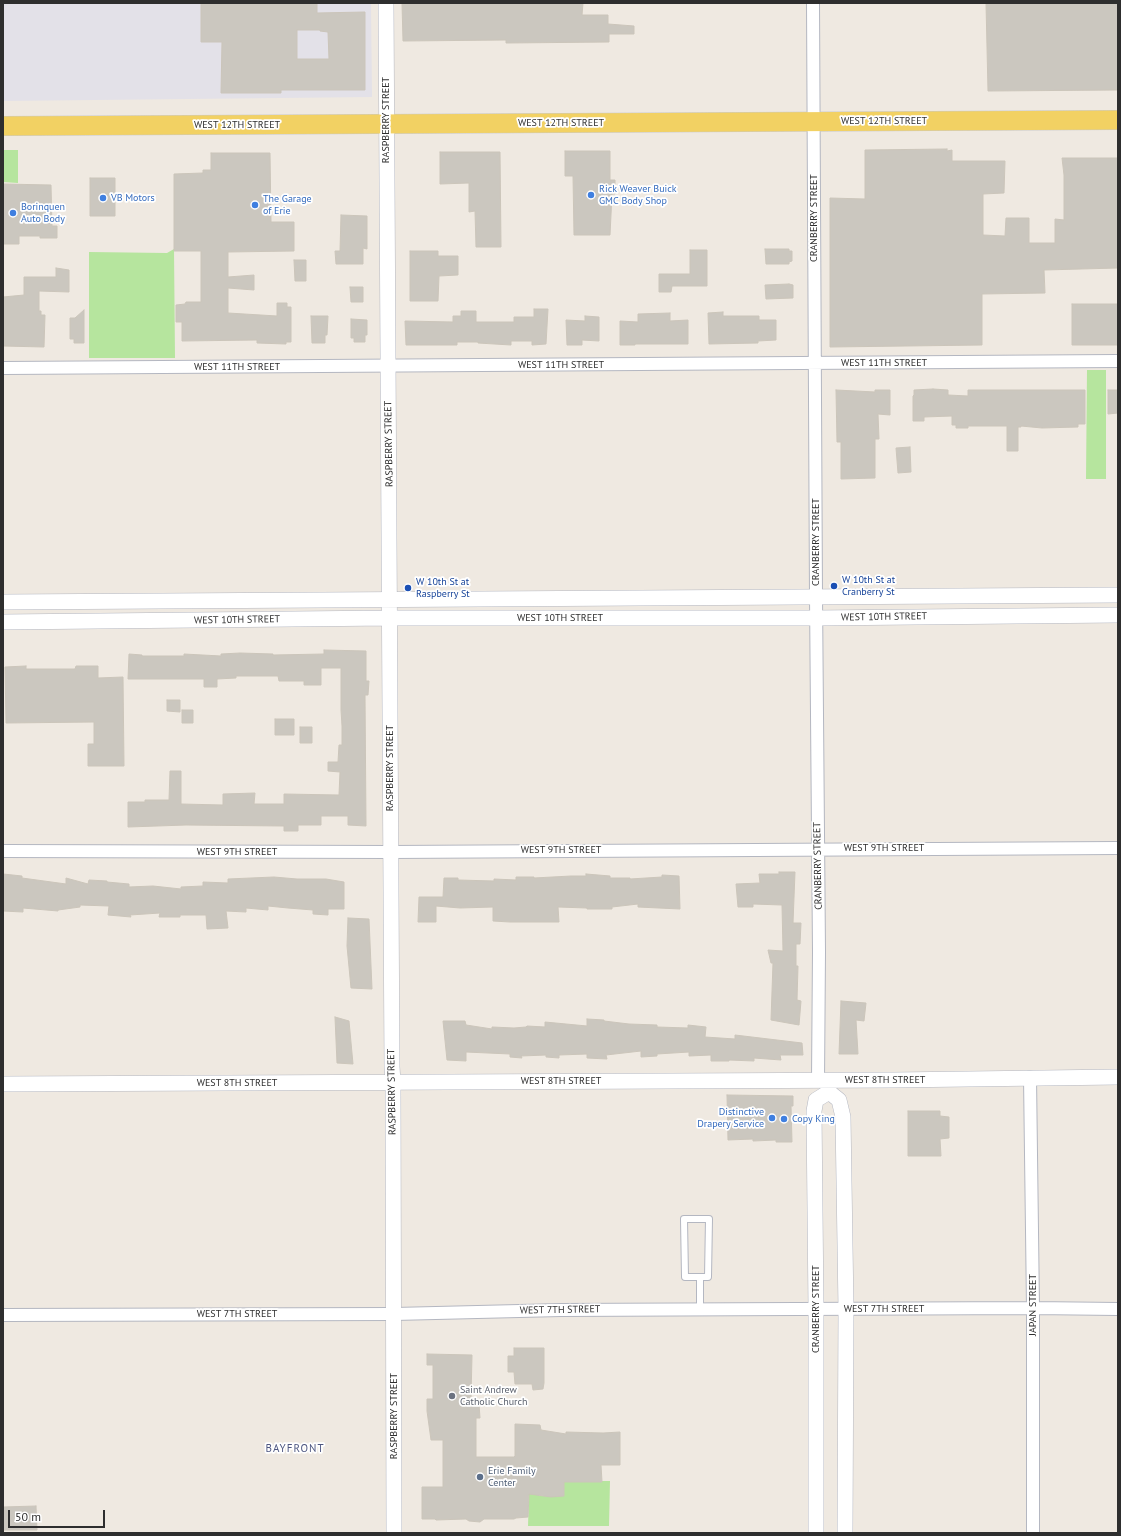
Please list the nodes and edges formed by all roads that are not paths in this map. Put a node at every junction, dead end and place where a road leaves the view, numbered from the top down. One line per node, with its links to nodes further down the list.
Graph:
1 (386, 3): 5 (street, RASPBERRY STREET)
2 (814, 3): 4 (street, CRANBERRY STREET)
3 (1118, 120): 4 (main road, WEST 12TH STREET)
4 (814, 122): 5 (main road, WEST 12TH STREET); 8 (street, CRANBERRY STREET)
5 (386, 124): 6 (main road, WEST 12TH STREET); 9 (street, RASPBERRY STREET)
6 (3, 126)
7 (1118, 361): 8 (street, WEST 11TH STREET)
8 (816, 364): 9 (street, WEST 11TH STREET); 12 (street, CRANBERRY STREET)
9 (388, 367): 10 (street, WEST 11TH STREET); 15 (street, RASPBERRY STREET)
10 (3, 368)
11 (1118, 595): 13 (street, WEST 10TH STREET)
12 (816, 596): 13 (street, WEST 10TH STREET); 14 (street, WEST 10TH STREET); 22 (street, CRANBERRY STREET)
13 (1028, 596): 18 (street)
14 (602, 598): 15 (street, WEST 10TH STREET); 21 (street)
15 (390, 599): 16 (street, WEST 10TH STREET); 20 (street, RASPBERRY STREET)
16 (114, 601): 17 (street, WEST 10TH STREET); 23 (street)
17 (3, 602)
18 (1029, 615): 19 (street, WEST 10TH STREET); 22 (street, WEST 10TH STREET)
19 (1118, 615)
20 (390, 618): 21 (street, WEST 10TH STREET); 23 (street, WEST 10TH STREET); 28 (street, RASPBERRY STREET)
21 (602, 618): 22 (street, WEST 10TH STREET)
22 (816, 618): 26 (street, CRANBERRY STREET)
23 (114, 621): 24 (street, WEST 10TH STREET)
24 (3, 622)
25 (1118, 848): 26 (street, WEST 9TH STREET)
26 (818, 849): 28 (street, WEST 9TH STREET); 33 (street, CRANBERRY STREET)
27 (3, 851): 28 (street, WEST 9TH STREET)
28 (391, 852): 31 (street, RASPBERRY STREET)
29 (1030, 1077): 30 (street, WEST 8TH STREET); 33 (street, WEST 8TH STREET); 35 (street, JAPAN STREET)
30 (1118, 1077)
31 (393, 1082): 32 (street, WEST 8TH STREET); 33 (street, WEST 8TH STREET); 40 (street, RASPBERRY STREET)
32 (3, 1084)
33 (826, 1084): 37 (street, CRANBERRY STREET); 38 (street)
34 (700, 1277): 34 (lane); 36 (lane)
35 (1033, 1308): 38 (street, WEST 7TH STREET); 39 (street, WEST 7TH STREET); 45 (street, JAPAN STREET)
36 (700, 1309): 37 (street, WEST 7TH STREET); 40 (street, WEST 7TH STREET)
37 (816, 1309): 38 (street, WEST 7TH STREET); 43 (street, CRANBERRY STREET)
38 (846, 1309): 44 (street)
39 (1118, 1309)
40 (394, 1314): 41 (street, WEST 7TH STREET); 42 (street, RASPBERRY STREET)
41 (3, 1315)
42 (394, 1533)
43 (816, 1533)
44 (845, 1533)
45 (1033, 1533)

